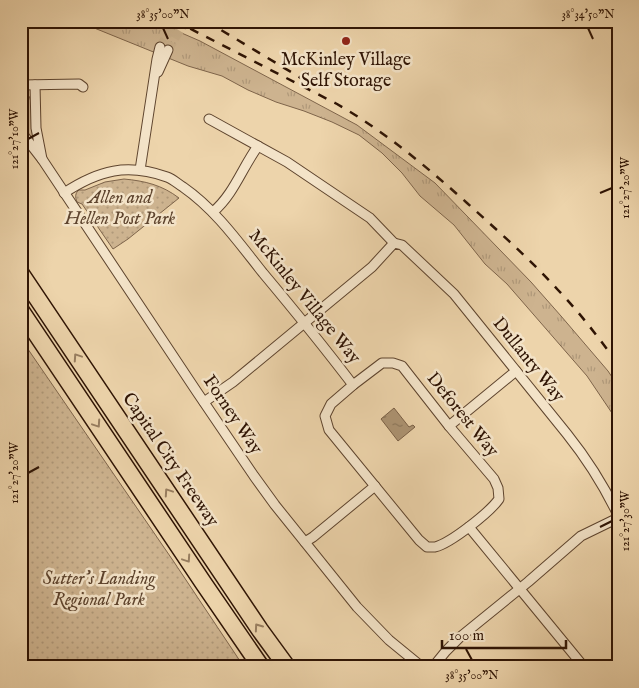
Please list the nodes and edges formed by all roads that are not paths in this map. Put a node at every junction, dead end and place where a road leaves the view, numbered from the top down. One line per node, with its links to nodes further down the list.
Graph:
1 (164, 48): 9 (street)
2 (21, 85): 3 (street)
3 (35, 85): 4 (street); 8 (street, Forney Way)
4 (83, 87)
5 (209, 119): 7 (street, Dullanty Way)
6 (21, 132): 8 (street, Forney Way)
7 (258, 146): 11 (street); 12 (street, Dullanty Way)
8 (42, 159): 10 (street, Forney Way)
9 (140, 170): 10 (street, McKinley Village Way); 11 (street, McKinley Village Way)
10 (64, 193): 18 (street, Forney Way)
11 (213, 212): 15 (street, McKinley Village Way)
12 (394, 243): 15 (street); 16 (street, Dullanty Way)
13 (21, 274): 26 (highway, Capital City Freeway, one-way to 13)
14 (21, 311): 25 (highway, one-way to 25)
15 (304, 323): 17 (street, McKinley Village Way); 18 (street)
16 (516, 371): 19 (street); 21 (street, Dullanty Way)
17 (353, 385): 19 (street, Deforest Way); 20 (street, McKinley Village Way)
18 (204, 402): 23 (street, Forney Way)
19 (449, 426): 22 (street, Deforest Way)
20 (375, 486): 22 (street, McKinley Village Way); 23 (street)
21 (618, 517): 24 (street)
22 (469, 527): 24 (street)
23 (305, 542): 27 (street, Forney Way)
24 (520, 588): 28 (street); 29 (street)
25 (261, 667)
26 (287, 667)
27 (422, 667)
28 (433, 667)
29 (584, 667)

